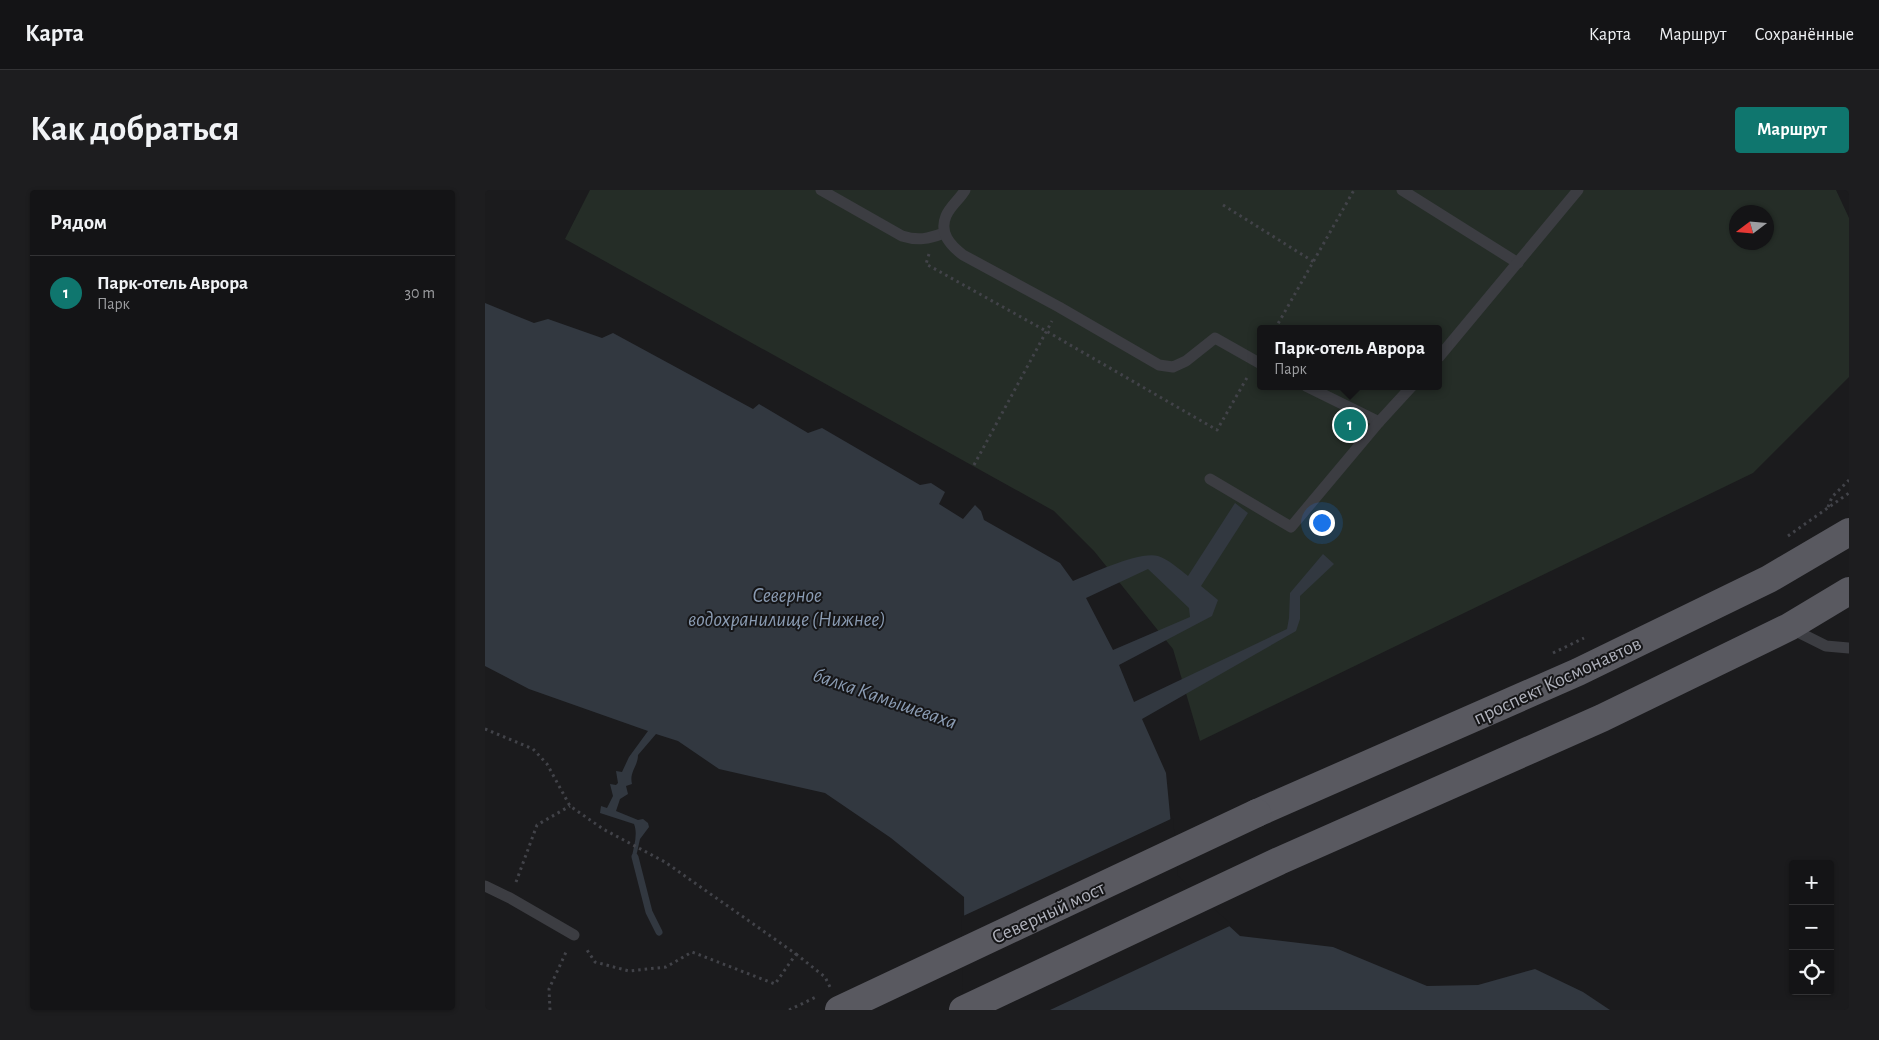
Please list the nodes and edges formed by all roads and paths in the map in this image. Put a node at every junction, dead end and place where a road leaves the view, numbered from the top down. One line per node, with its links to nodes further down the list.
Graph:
1 (821, 190): 7 (lane)
2 (965, 190): 7 (lane)
3 (1354, 190): 8 (path)
4 (1402, 190): 9 (lane)
5 (1578, 190): 9 (lane)
6 (1223, 205): 8 (path)
7 (944, 234): 10 (lane)
8 (1314, 262): 11 (path)
9 (1518, 263): 12 (lane)
10 (1059, 307): 13 (lane); 17 (path)
11 (1277, 325)
12 (1442, 353)
13 (1257, 362)
14 (1314, 390): 16 (lane)
15 (1408, 390): 16 (lane)
16 (1379, 422): 18 (lane)
17 (974, 464)
18 (1210, 479)
19 (1849, 480): 21 (path)
20 (1849, 493): 21 (path)
21 (1827, 508): 22 (path)
22 (1807, 523)
23 (1849, 532): 29 (main road, проспект Космонавтов)
24 (1849, 591): 25 (main road)
25 (1789, 627): 26 (lane); 36 (main road)
26 (1849, 648)
27 (485, 730): 28 (path)
28 (570, 806): 31 (path); 33 (path)
29 (1257, 813): 34 (main road, Северный мост, bridge)
30 (485, 886): 31 (lane)
31 (510, 898): 32 (lane)
32 (574, 935): 33 (path); 35 (path)
33 (795, 954): 34 (path)
34 (835, 1002)
35 (550, 1010)
36 (963, 1010)

